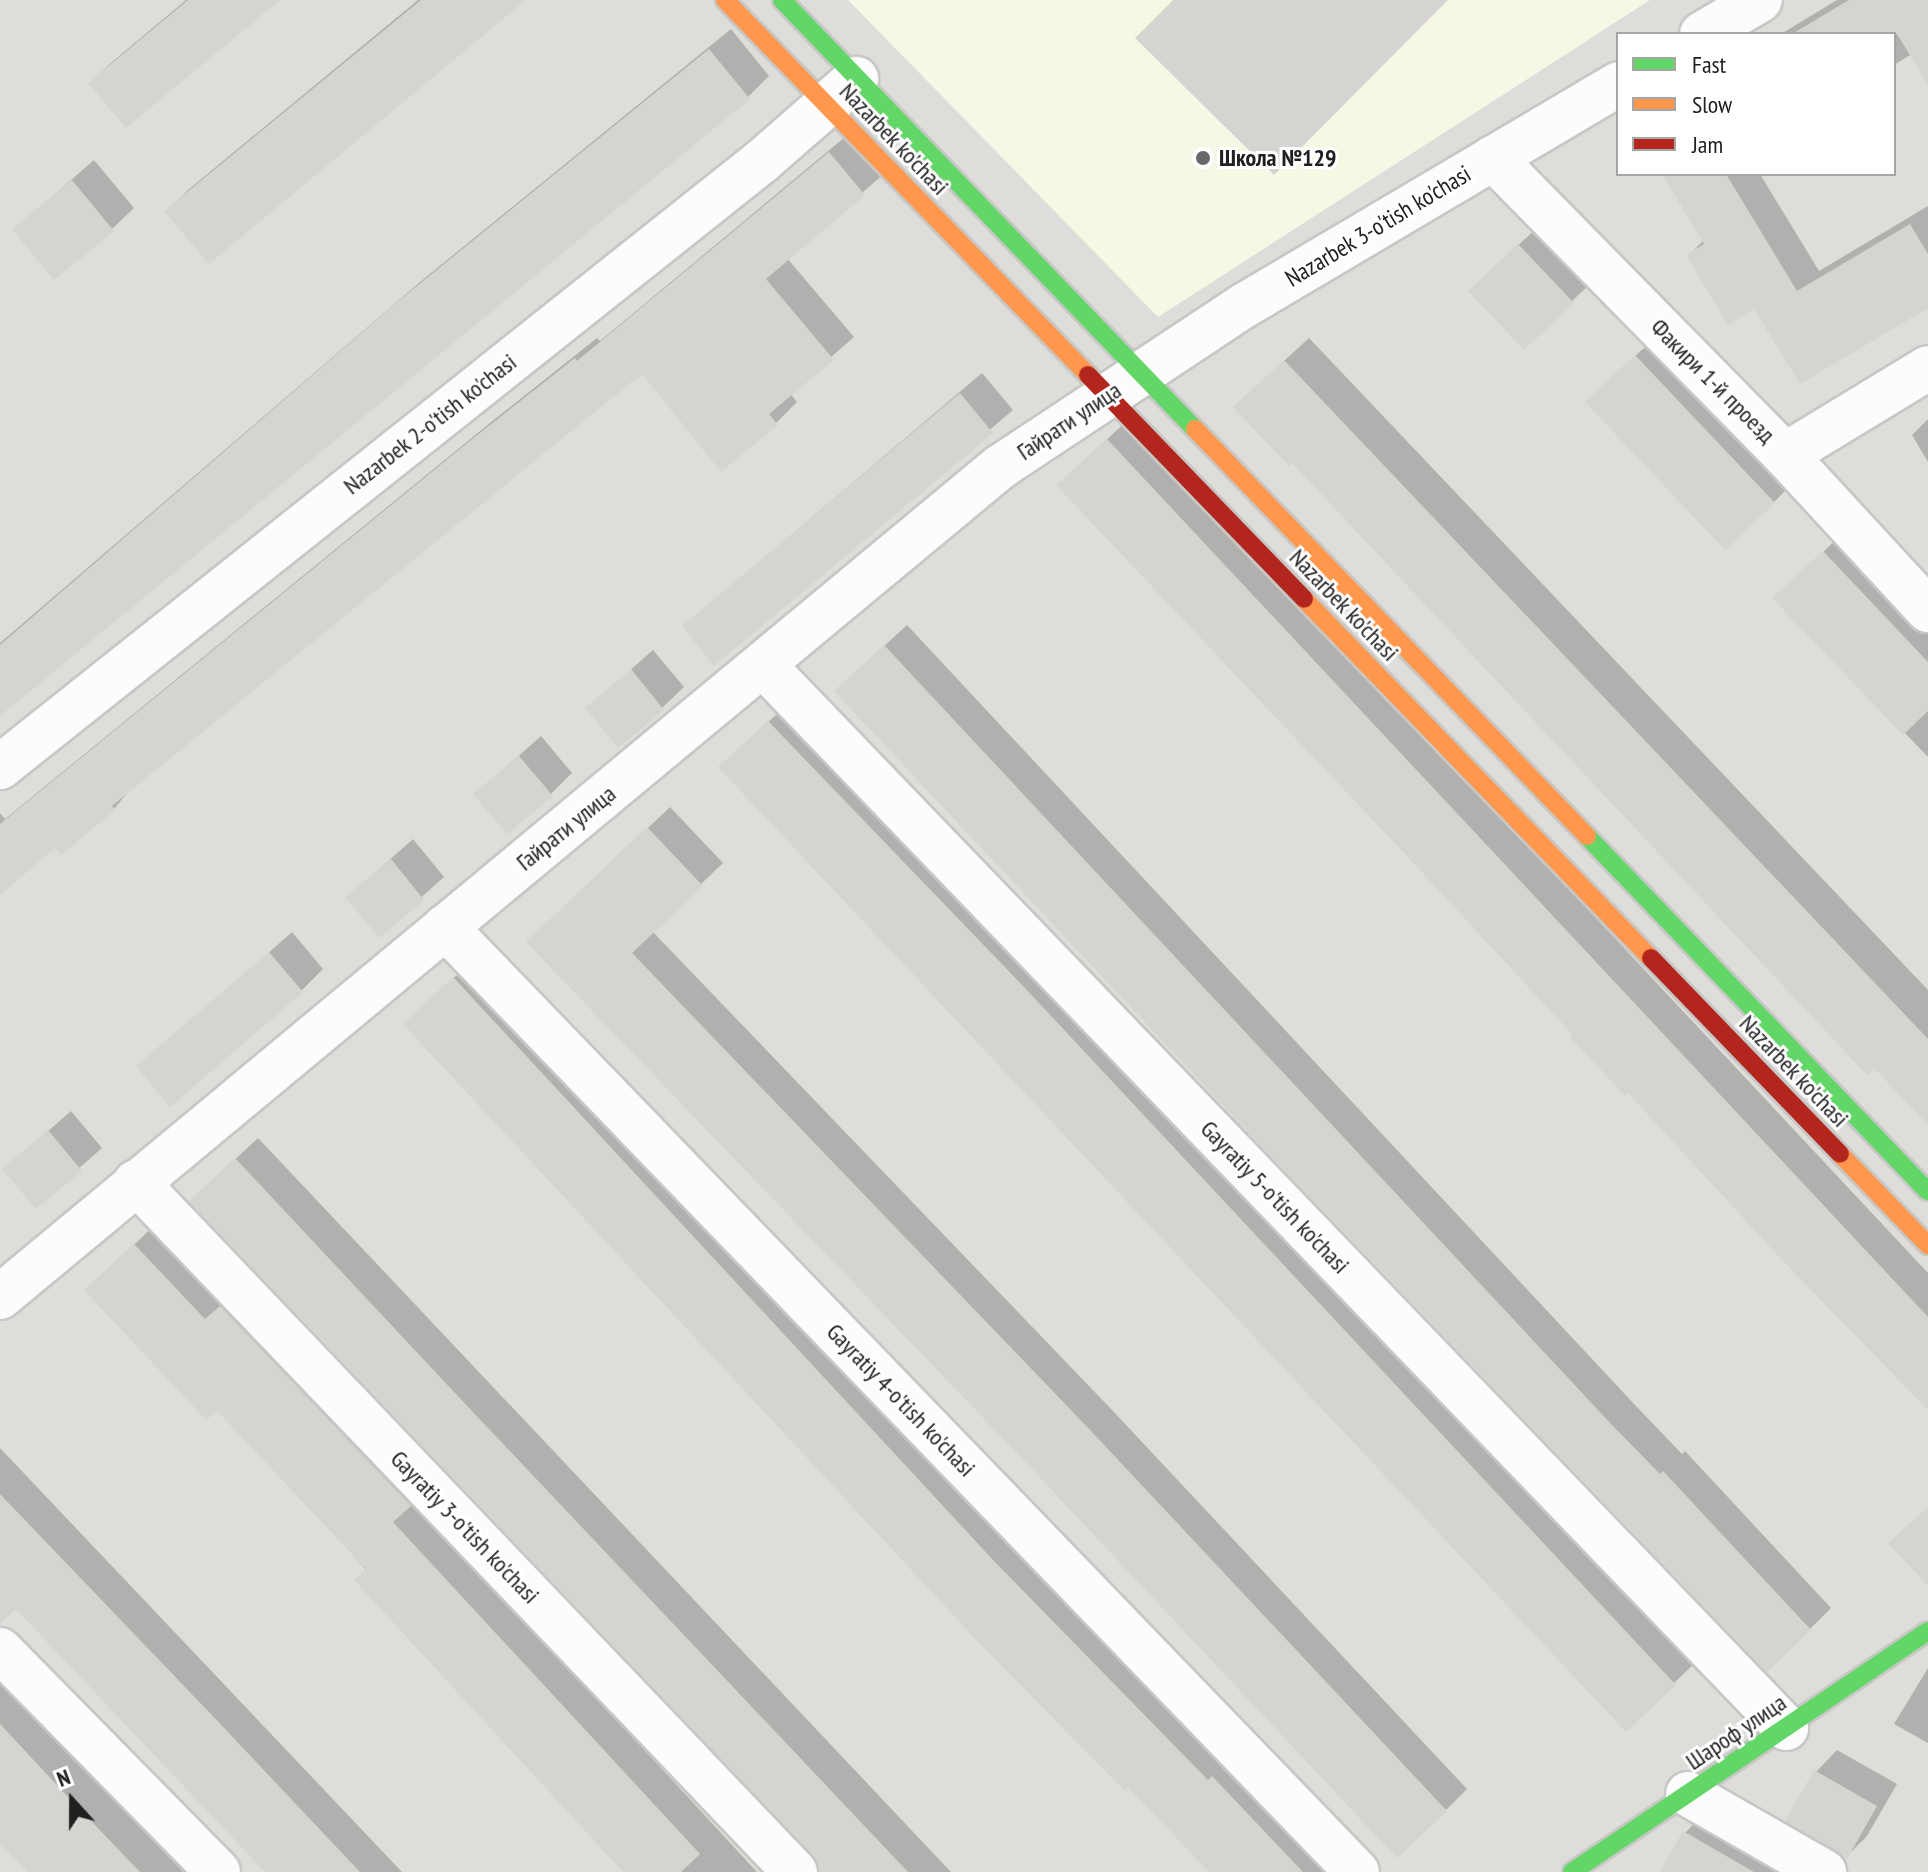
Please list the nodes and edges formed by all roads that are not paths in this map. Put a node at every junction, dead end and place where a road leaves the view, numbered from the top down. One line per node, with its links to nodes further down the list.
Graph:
1 (725, 0): 6 (main road, Nazarbek ko'chasi)
2 (782, 0): 6 (main road, Nazarbek ko'chasi)
3 (1760, 0): 4 (street)
4 (1705, 32)
5 (1616, 85): 7 (street, Nazarbek 3-o'tish ko'chasi)
6 (842, 91): 9 (main road, Nazarbek ko'chasi); 9 (main road, Nazarbek ko'chasi); 13 (street, Nazarbek 2-o'tish ko'chasi)
7 (1493, 158): 9 (street, Nazarbek 3-o'tish ko'chasi); 10 (street, Факири 1-й проезд)
8 (1928, 368): 10 (street)
9 (1124, 383): 12 (street, Гайрати улица); 16 (main road, Nazarbek ko'chasi); 17 (main road, Nazarbek ko'chasi)
10 (1785, 455): 11 (street, Факири 1-й проезд)
11 (1928, 610)
12 (764, 666): 14 (street, Гайрати улица); 21 (street, Gayratiy 5-o'tish ko'chasi)
13 (0, 767)
14 (445, 927): 15 (street, Гайрати улица); 25 (street, Gayratiy 4-o'tish ko'chasi)
15 (136, 1182): 18 (street, Гайрати улица); 24 (street, Gayratiy 3-o'tish ko'chasi)
16 (1928, 1191)
17 (1928, 1245)
18 (0, 1297)
19 (1928, 1631): 21 (main road, Шароф улица)
20 (0, 1650): 23 (street)
21 (1786, 1728): 22 (main road, Шароф улица)
22 (1688, 1794): 26 (main road, Шароф улица); 27 (street)
23 (218, 1872)
24 (795, 1872)
25 (1357, 1872)
26 (1572, 1872)
27 (1824, 1872)

